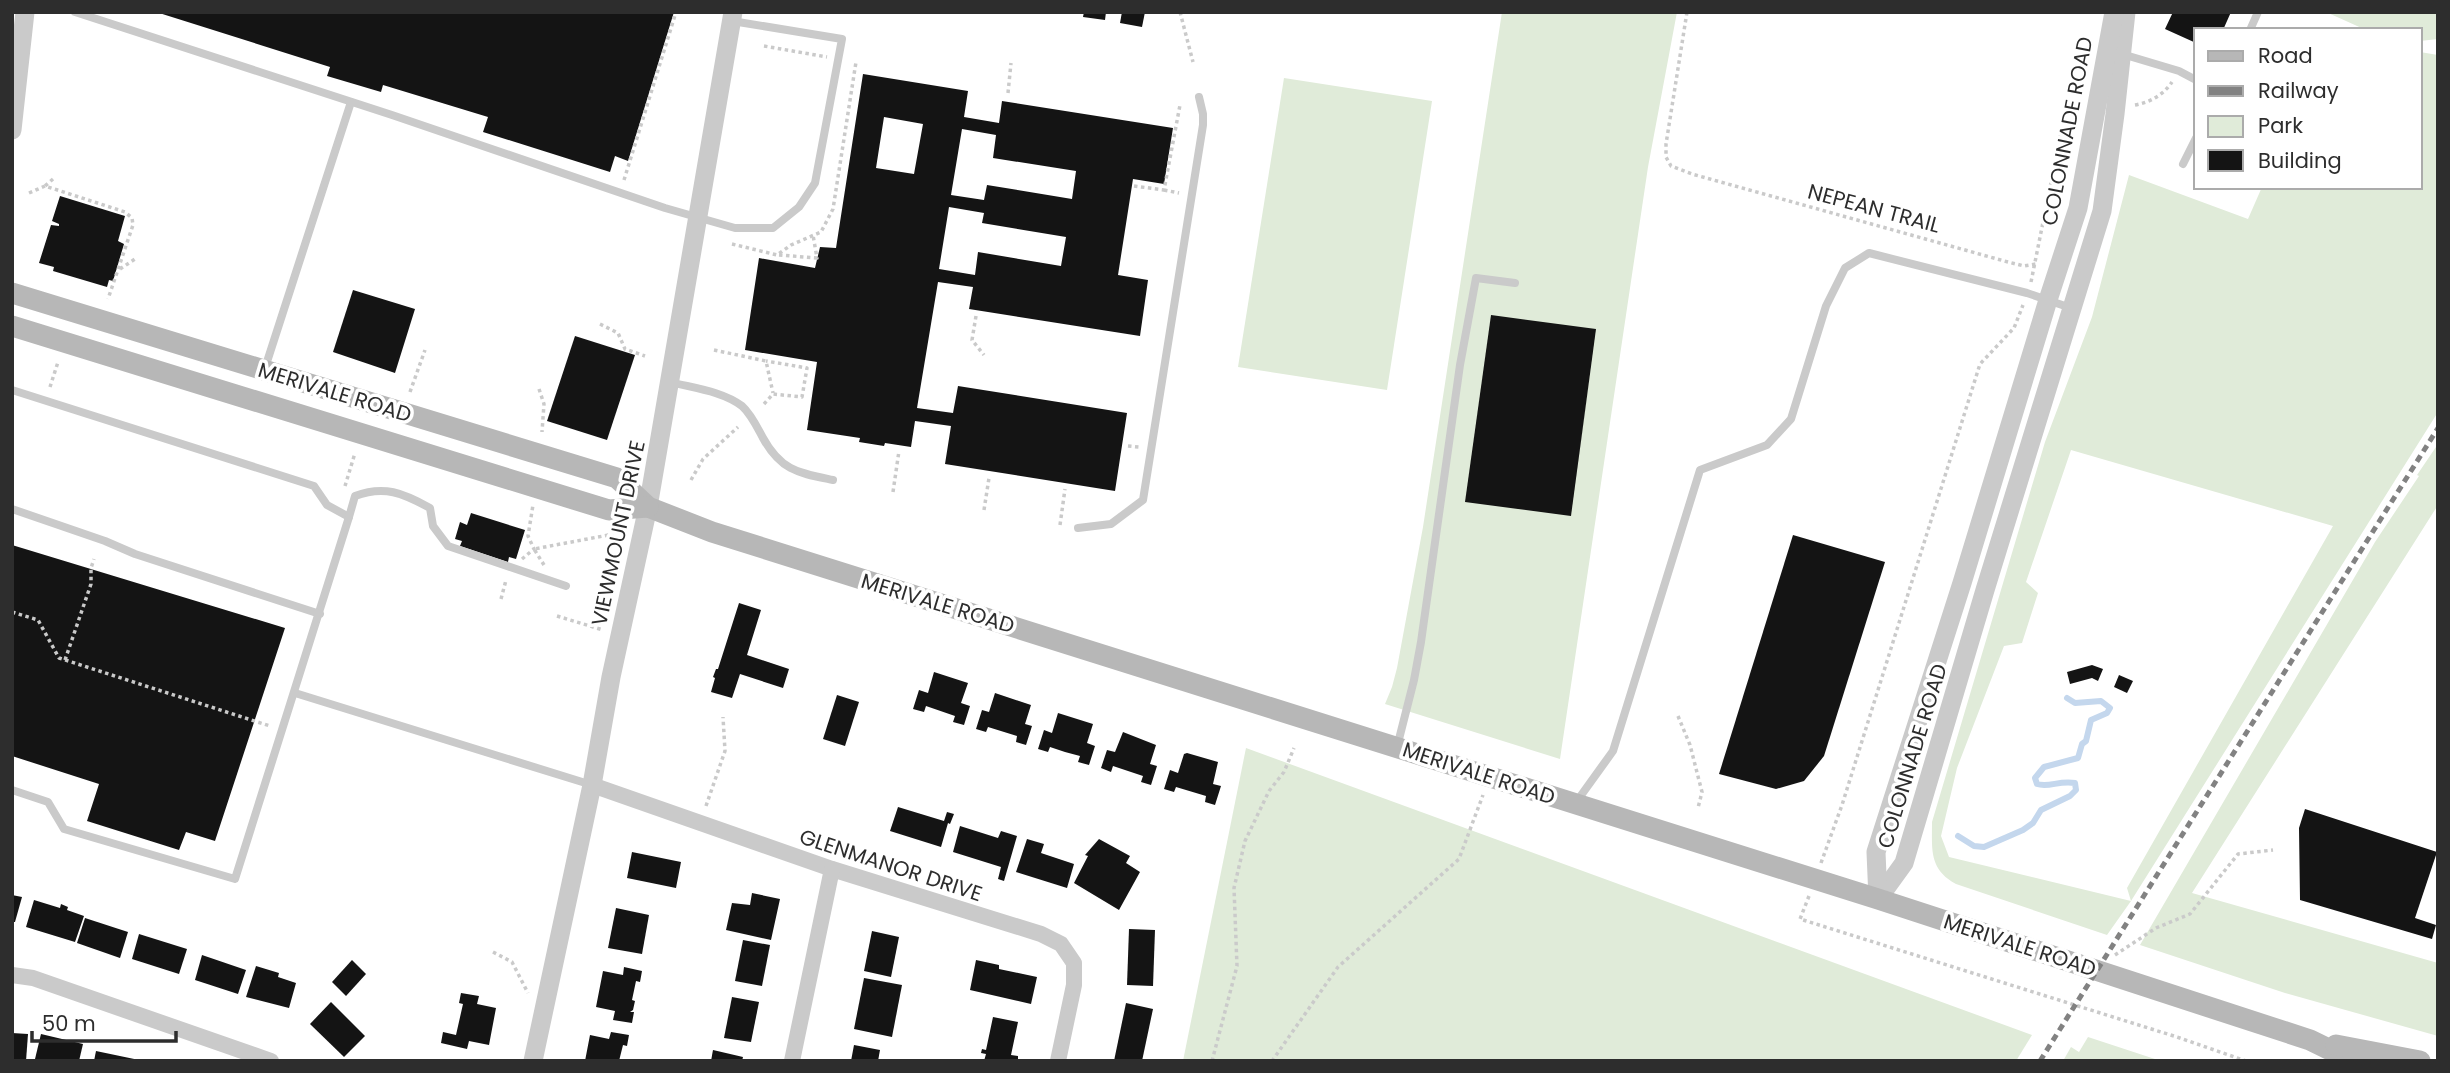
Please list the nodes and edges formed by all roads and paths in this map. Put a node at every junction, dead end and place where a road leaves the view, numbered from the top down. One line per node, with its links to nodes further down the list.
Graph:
1 (25, 12): 24 (street)
2 (75, 12): 20 (lane)
3 (676, 12): 28 (path)
4 (1180, 12): 14 (path)
5 (1688, 12): 23 (path, NEPEAN TRAIL)
6 (2113, 12): 23 (street, COLONNADE ROAD)
7 (2126, 12): 12 (street, COLONNADE ROAD)
8 (2258, 12): 10 (lane)
9 (733, 16): 32 (street, VIEWMOUNT DRIVE); 32 (lane)
10 (2251, 28)
11 (764, 46): 13 (path)
12 (2122, 54): 16 (lane); 41 (street, COLONNADE ROAD)
13 (827, 57)
14 (1193, 62)
15 (1011, 63): 18 (path)
16 (2179, 71): 17 (lane); 22 (path)
17 (2194, 79)
18 (1008, 93)
19 (1199, 97): 76 (lane)
20 (351, 102): 32 (lane); 52 (lane)
21 (1180, 105): 30 (path)
22 (2130, 107)
23 (2097, 109): 40 (street, COLONNADE ROAD)
24 (12, 130)
25 (2194, 142): 26 (lane)
26 (2183, 164)
27 (52, 180): 29 (path)
28 (624, 180)
29 (45, 186): 31 (path); 36 (path)
30 (1133, 186)
31 (29, 193)
32 (698, 218): 53 (street, VIEWMOUNT DRIVE)
33 (813, 235): 34 (path)
34 (777, 255)
35 (135, 259): 36 (path)
36 (119, 271): 39 (path)
37 (1516, 283): 93 (lane)
38 (12, 293): 52 (main road, MERIVALE ROAD)
39 (108, 299)
40 (2048, 300): 41 (lane); 98 (lane); 104 (street, COLONNADE ROAD)
41 (2071, 308): 104 (street, COLONNADE ROAD)
42 (976, 316): 48 (path)
43 (600, 324): 50 (path)
44 (12, 326): 70 (main road, MERIVALE ROAD)
45 (2014, 328): 101 (path)
46 (425, 350): 56 (path)
47 (714, 350): 51 (path)
48 (984, 355)
49 (60, 356): 58 (path)
50 (645, 356)
51 (766, 361): 57 (path); 57 (path)
52 (264, 370): 70 (main road, MERIVALE ROAD)
53 (670, 382): 66 (lane); 70 (street, VIEWMOUNT DRIVE)
54 (539, 389): 61 (path)
55 (12, 390): 58 (lane)
56 (410, 392)
57 (773, 394): 59 (path)
58 (46, 400): 73 (lane)
59 (764, 404)
60 (738, 428): 65 (path)
61 (542, 432)
62 (357, 448): 73 (path)
63 (899, 451): 68 (path)
64 (989, 478): 72 (path)
65 (691, 480)
66 (833, 480)
67 (1065, 489): 75 (path)
68 (893, 492)
69 (534, 503): 78 (path)
70 (648, 508): 93 (main road, MERIVALE ROAD); 96 (street, VIEWMOUNT DRIVE)
71 (12, 509): 85 (lane)
72 (984, 510)
73 (337, 511): 74 (lane)
74 (349, 517): 80 (lane); 85 (lane)
75 (1060, 524)
76 (1078, 528)
77 (614, 534): 78 (path)
78 (534, 549): 80 (path); 81 (path)
79 (94, 559): 88 (path)
80 (510, 567): 81 (lane); 83 (path)
81 (543, 577): 82 (lane)
82 (566, 586)
83 (501, 598)
84 (12, 612): 88 (path)
85 (320, 614): 89 (lane)
86 (557, 616): 87 (path)
87 (605, 631)
88 (65, 660): 92 (path)
89 (295, 693): 96 (lane); 97 (lane)
90 (1678, 716): 99 (path)
91 (723, 717): 100 (path)
92 (271, 726)
93 (1396, 747): 95 (main road, MERIVALE ROAD)
94 (1294, 748): 115 (path)
95 (1490, 777): 98 (main road, MERIVALE ROAD); 116 (path)
96 (592, 785): 100 (street, GLENMANOR DRIVE); 109 (street, VIEWMOUNT DRIVE)
97 (12, 790)
98 (1576, 804): 104 (main road, MERIVALE ROAD)
99 (1698, 808)
100 (700, 823): 103 (street, GLENMANOR DRIVE)
101 (1827, 847)
102 (2273, 850): 107 (path)
103 (832, 869): 113 (street); 114 (street, GLENMANOR DRIVE)
104 (1878, 899): 107 (main road, MERIVALE ROAD)
105 (1800, 919): 117 (path)
106 (493, 951): 109 (path)
107 (2095, 970): 110 (main road, MERIVALE ROAD)
108 (12, 975): 111 (street)
109 (545, 1005): 112 (street, VIEWMOUNT DRIVE)
110 (2310, 1040): 118 (main road, MERIVALE ROAD); 119 (main road, MERIVALE ROAD)
111 (271, 1061)
112 (534, 1061)
113 (792, 1061)
114 (1058, 1061)
115 (1212, 1061)
116 (1272, 1061)
117 (2246, 1061)
118 (2353, 1061)
119 (2420, 1061)

